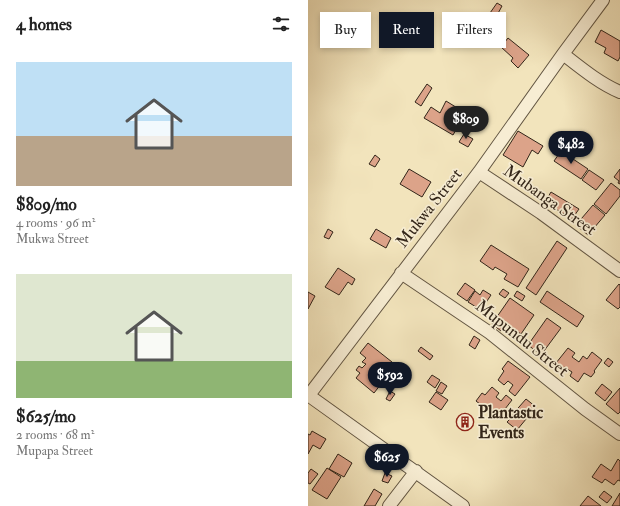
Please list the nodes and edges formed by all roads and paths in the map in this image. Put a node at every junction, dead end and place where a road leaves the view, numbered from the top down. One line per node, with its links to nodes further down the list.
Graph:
1 (603, 0): 2 (street, Mukwa Street)
2 (563, 54): 3 (street); 4 (street, Mukwa Street)
3 (620, 92)
4 (478, 172): 5 (street, Mubanga Street); 6 (street, Mukwa Street)
5 (620, 272)
6 (401, 273): 7 (street, Mukwa Street); 8 (street, Mupundu Street)
7 (308, 395): 9 (street)
8 (620, 434)
9 (416, 471): 10 (street); 11 (street)
10 (389, 506)
11 (464, 506)

